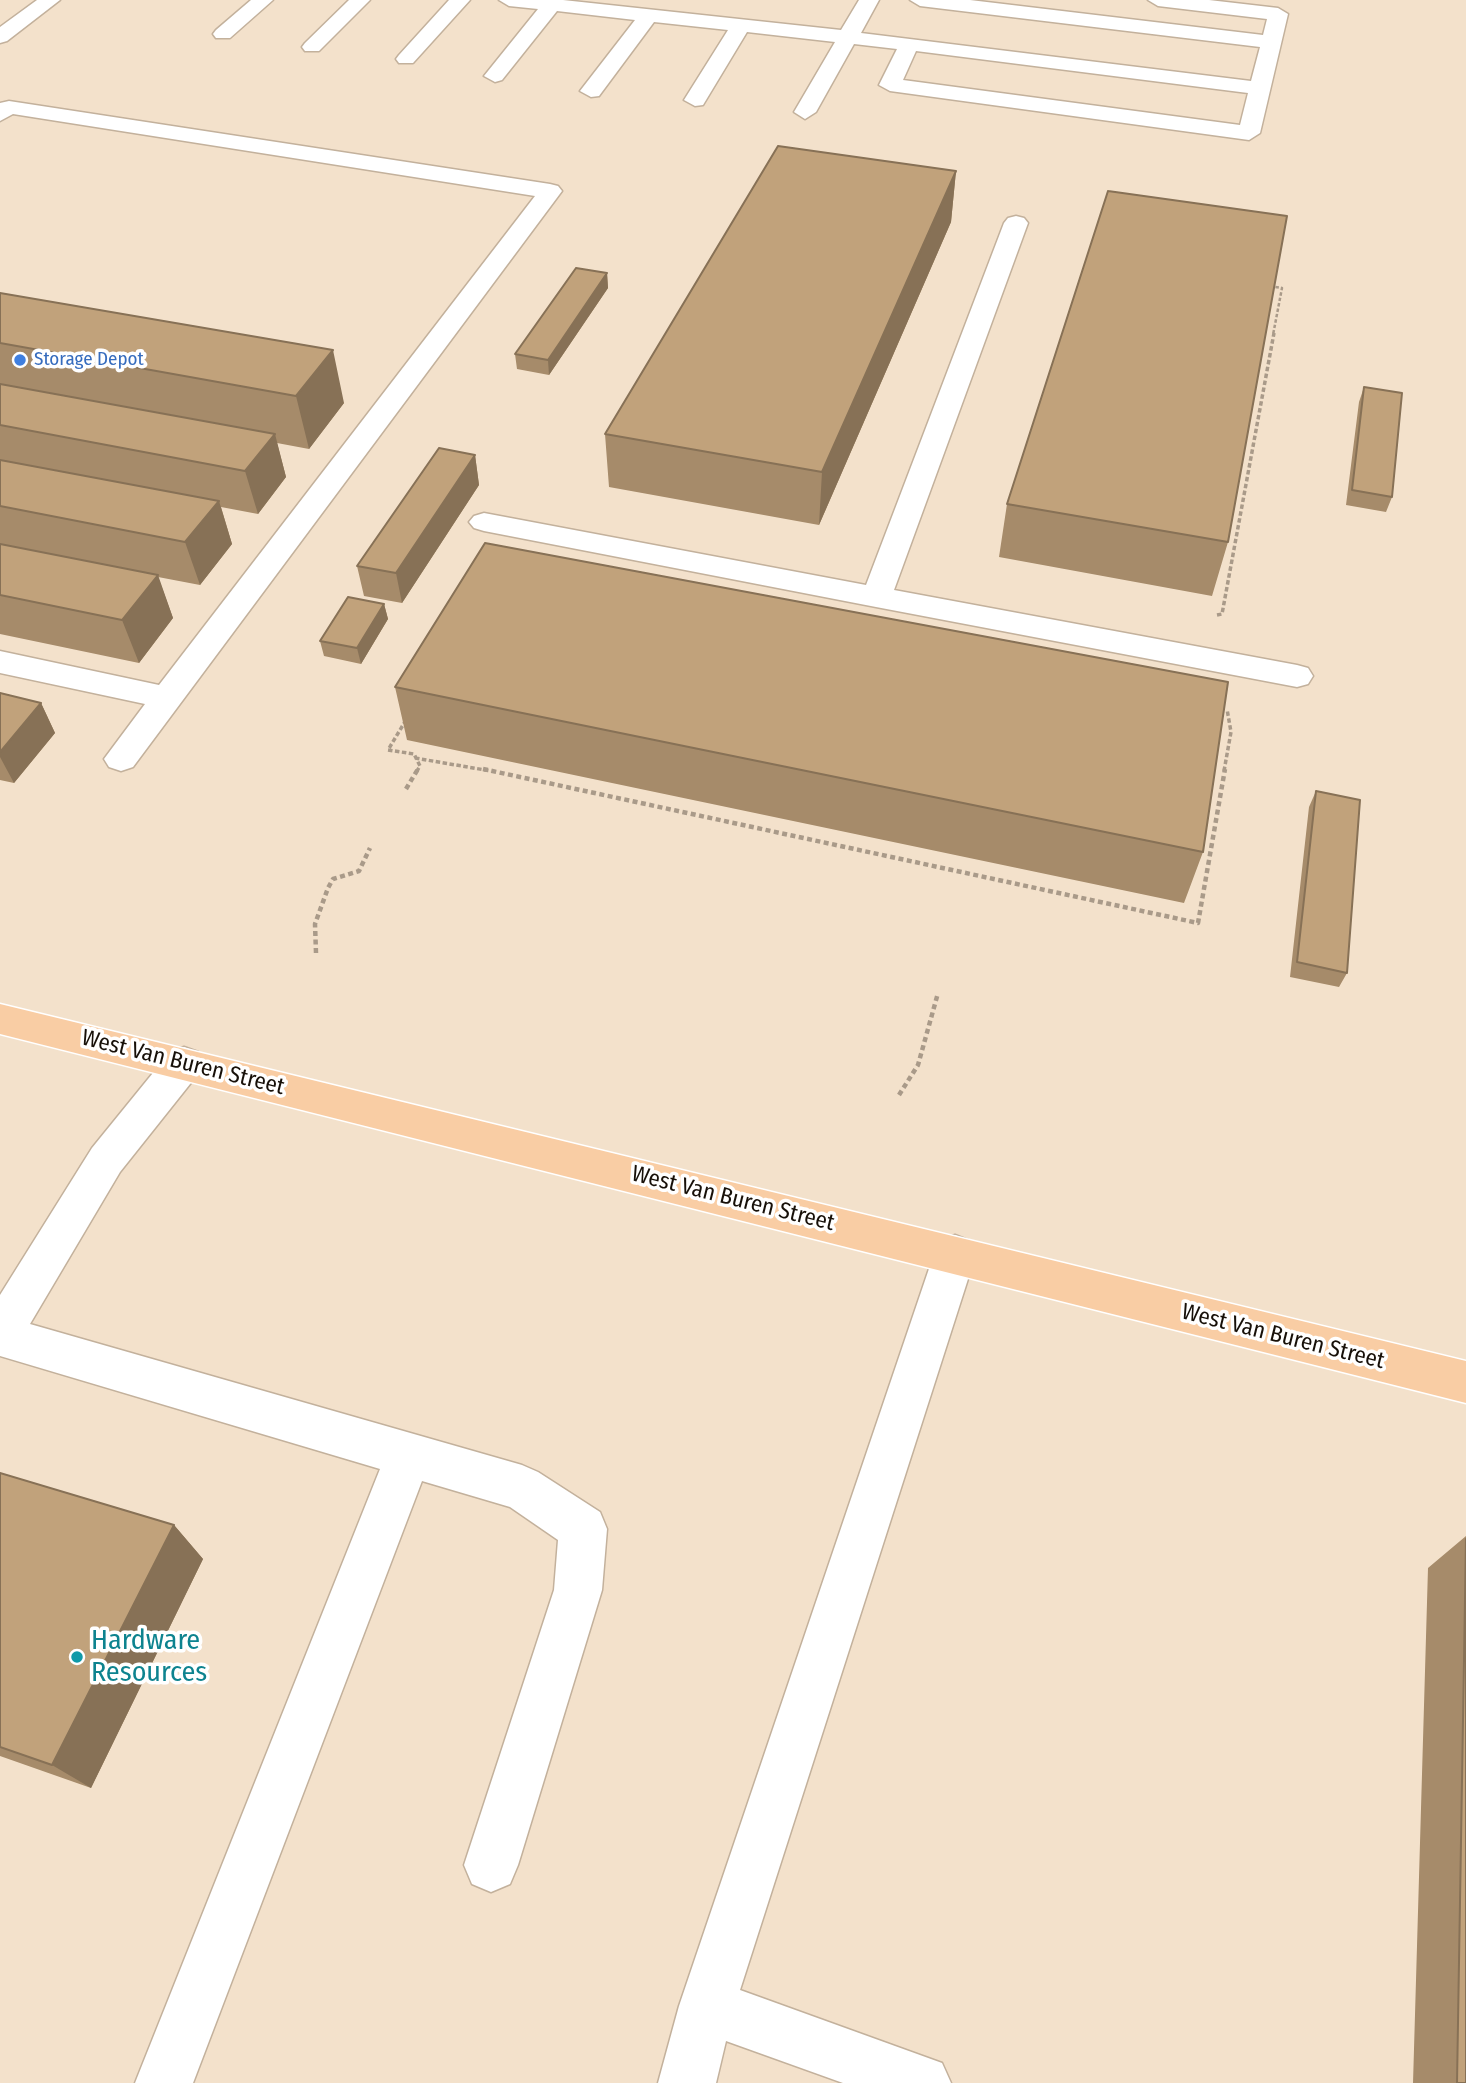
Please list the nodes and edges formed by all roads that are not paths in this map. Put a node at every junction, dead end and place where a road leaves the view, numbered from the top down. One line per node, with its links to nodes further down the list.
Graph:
1 (50, 0): 13 (street)
2 (263, 0): 12 (street)
3 (360, 0): 17 (street)
4 (460, 0): 18 (street)
5 (517, 0): 9 (street)
6 (869, 0): 14 (street)
7 (920, 0): 15 (street)
8 (1158, 0): 15 (street)
9 (552, 5): 10 (street); 19 (street)
10 (635, 10): 11 (street); 21 (street)
11 (733, 20): 14 (street); 22 (street)
12 (223, 34)
13 (0, 37)
14 (846, 38): 16 (street); 23 (street)
15 (1271, 42): 20 (street)
16 (909, 44): 20 (street); 20 (street)
17 (312, 47)
18 (406, 59)
19 (495, 76)
20 (1259, 88)
21 (591, 92)
22 (695, 100)
23 (805, 112)
24 (0, 114): 30 (street)
25 (1016, 223): 27 (street)
26 (484, 522): 27 (street)
27 (876, 597): 29 (street)
28 (0, 662): 30 (street)
29 (1297, 676)
30 (168, 698): 31 (street)
31 (121, 759)
32 (0, 1018): 33 (main road, West Van Buren Street)
33 (184, 1063): 34 (main road, West Van Buren Street); 35 (street)
34 (955, 1254): 36 (main road, West Van Buren Street); 39 (street)
35 (0, 1335): 37 (street)
36 (1466, 1382)
37 (409, 1454): 38 (street); 40 (street)
38 (491, 1865)
39 (706, 2006): 41 (street); 42 (street)
40 (164, 2083)
41 (687, 2083)
42 (922, 2083)

